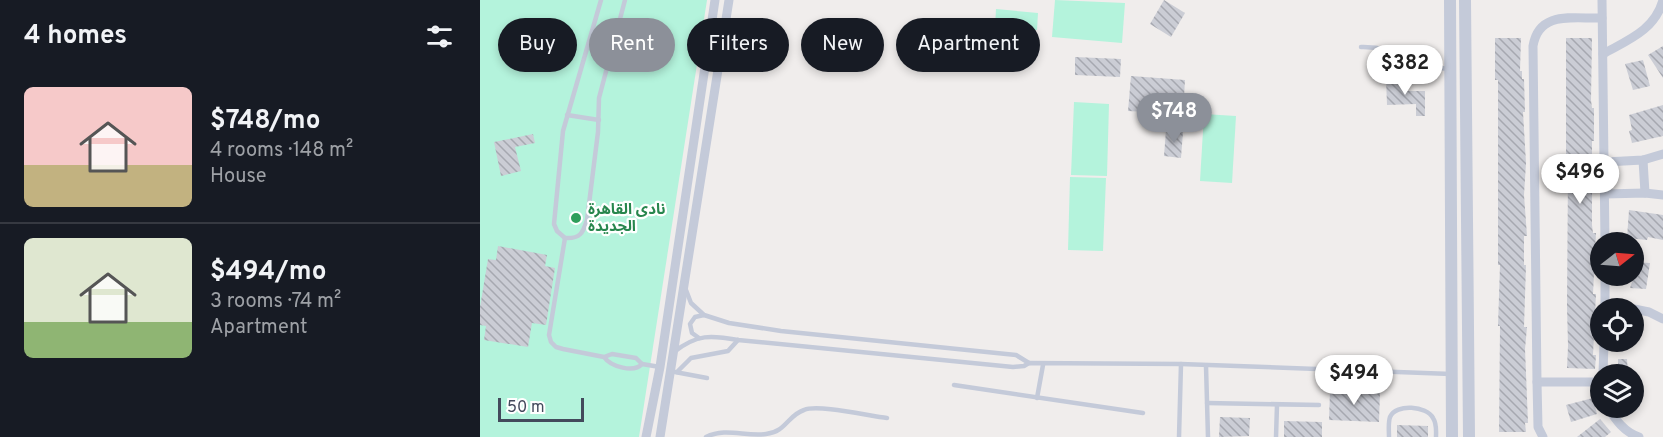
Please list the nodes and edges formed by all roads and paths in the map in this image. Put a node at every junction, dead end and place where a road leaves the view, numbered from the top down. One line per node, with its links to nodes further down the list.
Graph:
1 (602, 0): 13 (lane)
2 (625, 0): 14 (lane)
3 (715, 0): 36 (street)
4 (729, 0): 23 (street)
5 (1450, 0): 12 (street)
6 (1466, 0): 59 (street)
7 (1602, 0): 9 (street)
8 (1663, 0): 11 (street)
9 (1602, 18): 11 (street); 40 (street)
10 (1361, 47): 12 (lane)
11 (1603, 54): 17 (street)
12 (1451, 70): 38 (street)
13 (567, 115): 14 (lane); 22 (lane)
14 (599, 120): 22 (lane)
15 (1663, 154): 16 (street)
16 (1643, 159): 17 (street); 18 (street)
17 (1605, 162): 19 (street)
18 (1645, 193): 19 (street); 20 (street)
19 (1605, 194): 21 (street)
20 (1663, 195)
21 (1605, 232)
22 (566, 238): 30 (lane)
23 (684, 278): 25 (lane); 29 (street)
24 (1644, 311): 26 (street)
25 (704, 315): 27 (lane); 31 (lane)
26 (1663, 319)
27 (699, 338): 28 (lane); 29 (lane)
28 (738, 340): 31 (lane); 37 (lane)
29 (672, 354): 37 (street)
30 (604, 357): 32 (lane); 32 (lane)
31 (1029, 363): 34 (lane)
32 (642, 364): 36 (lane)
33 (1181, 364): 34 (lane); 35 (lane); 53 (lane)
34 (1043, 365): 43 (lane)
35 (1206, 366): 38 (lane); 44 (lane)
36 (660, 367): 50 (street)
37 (673, 372): 39 (lane); 51 (street)
38 (1452, 374): 58 (street)
39 (707, 378)
40 (1537, 382): 41 (street); 60 (street)
41 (1590, 382)
42 (954, 385): 43 (lane)
43 (1037, 398): 47 (lane)
44 (1207, 403): 45 (lane); 54 (lane)
45 (1277, 405): 46 (lane); 55 (lane)
46 (1320, 405)
47 (1143, 413)
48 (887, 418): 52 (lane)
49 (1615, 418): 61 (street)
50 (646, 437)
51 (660, 437)
52 (706, 437)
53 (1179, 437)
54 (1208, 437)
55 (1276, 437)
56 (1389, 437): 57 (lane)
57 (1436, 437)
58 (1452, 437)
59 (1469, 437)
60 (1543, 437)
61 (1639, 437)

